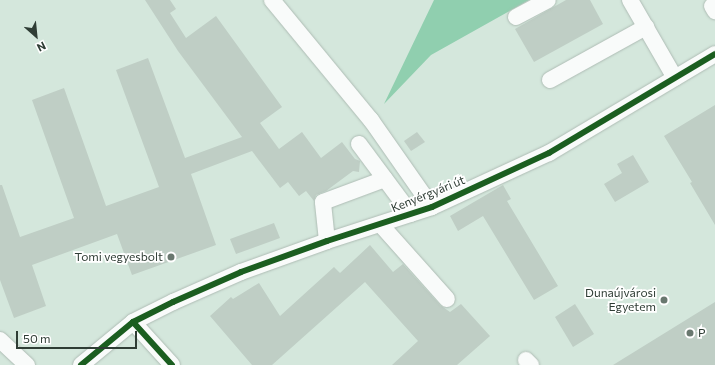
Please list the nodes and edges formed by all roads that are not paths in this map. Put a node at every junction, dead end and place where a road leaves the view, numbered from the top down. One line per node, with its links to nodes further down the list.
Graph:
1 (272, 0): 11 (street)
2 (548, 0): 4 (street)
3 (630, 0): 5 (street)
4 (516, 17)
5 (646, 27): 7 (street); 8 (street)
6 (715, 54): 7 (street, Kenyérgyári út)
7 (675, 78): 11 (street, Kenyérgyári út)
8 (550, 80)
9 (359, 144): 10 (street)
10 (385, 179): 12 (street); 14 (street)
11 (432, 207): 12 (street, Kenyérgyári út)
12 (411, 214): 13 (street, Kenyérgyári út)
13 (381, 225): 14 (street, Kenyérgyári út); 15 (street)
14 (327, 241): 16 (street, Kenyérgyári út)
15 (447, 299)
16 (133, 322): 18 (street); 20 (street, Kenyérgyári út)
17 (0, 340): 19 (street)
18 (166, 363)
19 (27, 365)
20 (81, 365)

